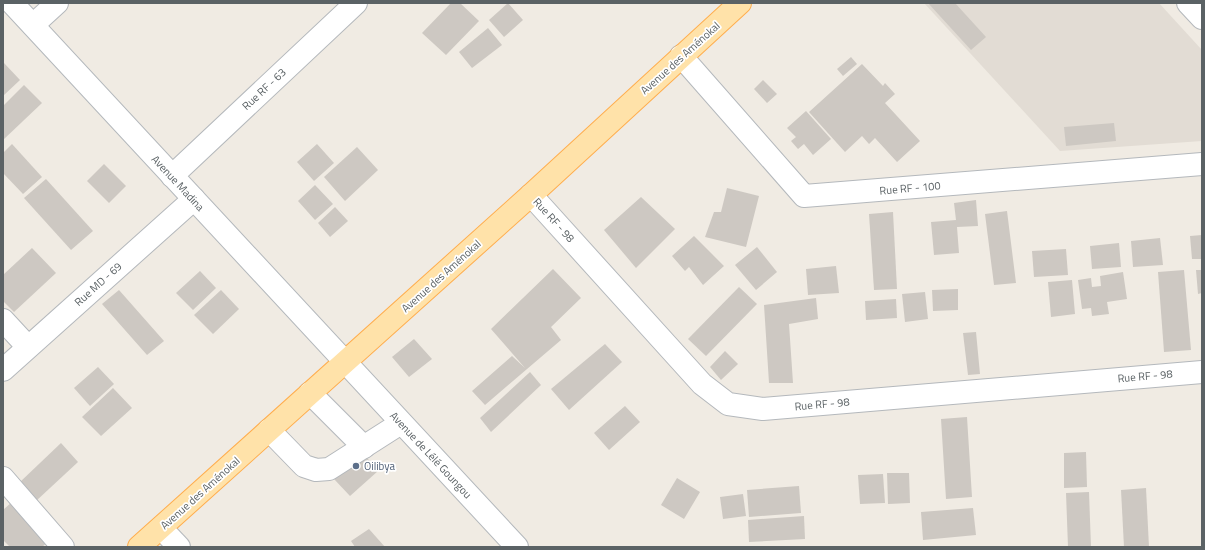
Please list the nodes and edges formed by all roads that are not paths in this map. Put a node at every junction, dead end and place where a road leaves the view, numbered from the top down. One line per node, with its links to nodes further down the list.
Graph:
1 (12, 3): 7 (street, Avenue Madina)
2 (57, 3): 7 (street)
3 (356, 3): 10 (street, Rue RF - 63)
4 (740, 3): 8 (main road, Avenue des Aménokal)
5 (1188, 3): 6 (street)
6 (1202, 18)
7 (33, 26): 10 (street, Avenue Madina)
8 (681, 56): 9 (street, Rue RF - 100); 11 (main road, Avenue des Aménokal)
9 (1202, 164)
10 (172, 176): 12 (street, Avenue Madina)
11 (531, 195): 15 (main road, Avenue des Aménokal); 17 (street, Rue RF - 98)
12 (194, 199): 14 (street, Rue MD - 69); 15 (street, Avenue Madina)
13 (3, 320): 14 (street)
14 (28, 347): 16 (street, Rue MD - 69)
15 (345, 362): 18 (main road, Avenue des Aménokal); 19 (street, Avenue de Lélé Goungou)
16 (3, 370)
17 (1202, 372)
18 (310, 393): 20 (main road, Avenue des Aménokal); 21 (street)
19 (401, 422): 21 (street); 27 (street, Avenue de Lélé Goungou)
20 (269, 430): 21 (street); 23 (main road, Avenue des Aménokal)
21 (364, 447)
22 (3, 478): 24 (street)
23 (161, 528): 25 (main road, Avenue des Aménokal); 26 (street)
24 (63, 547)
25 (139, 547)
26 (179, 547)
27 (517, 547)

